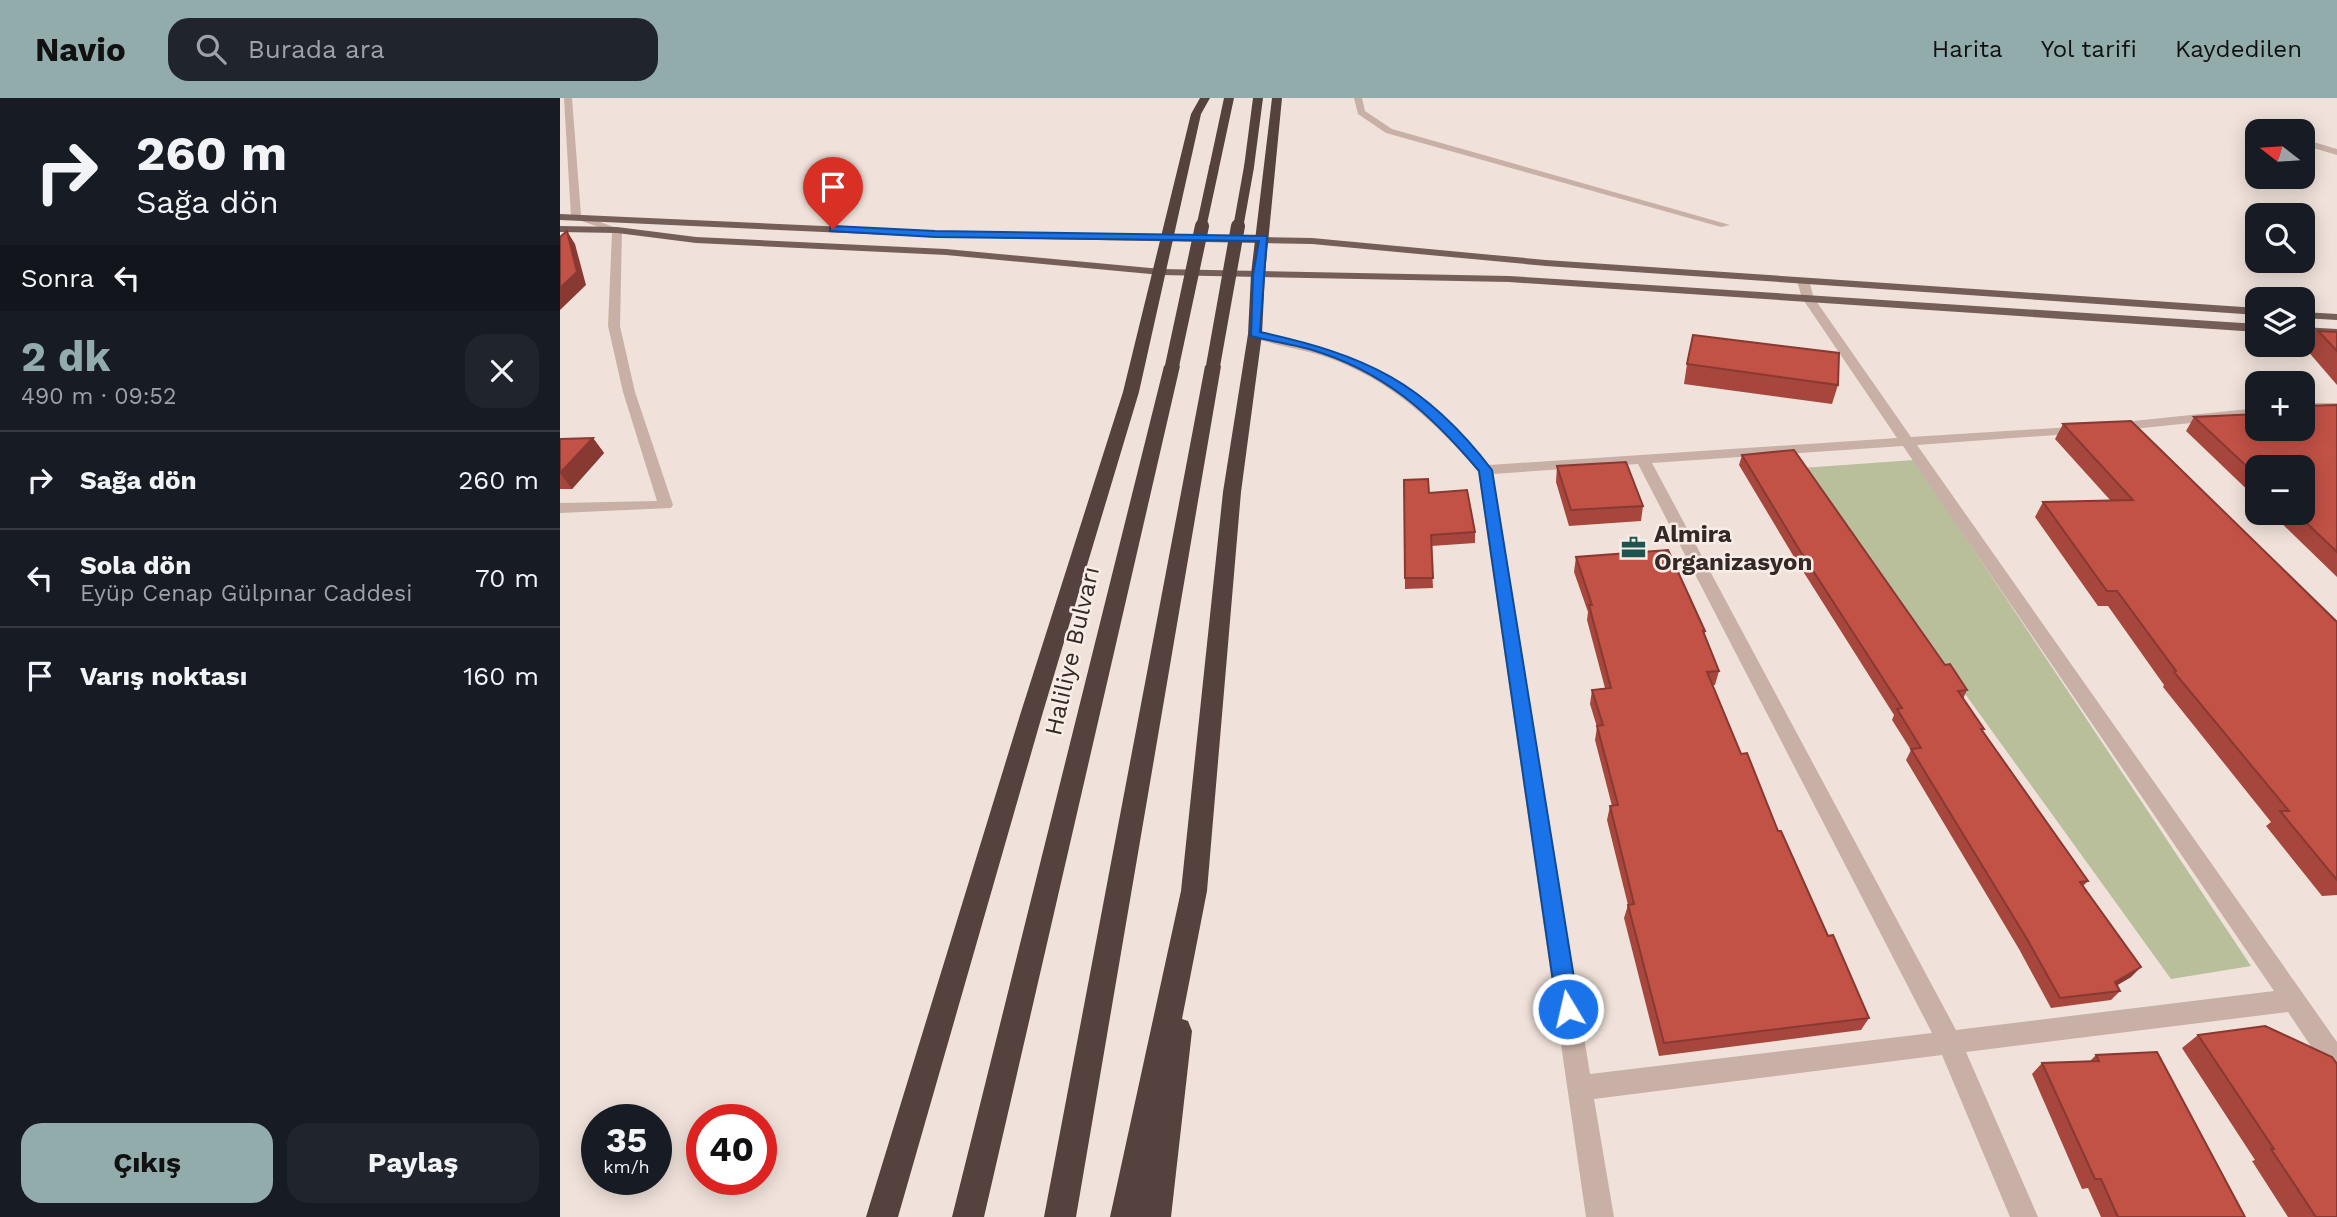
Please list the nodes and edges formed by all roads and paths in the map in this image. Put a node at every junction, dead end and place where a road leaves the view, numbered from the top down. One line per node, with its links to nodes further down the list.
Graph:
1 (568, 98): 10 (street)
2 (1205, 98): 15 (highway)
3 (1229, 98): 44 (highway, Haliliye Bulvarı, bridge)
4 (1258, 98): 45 (highway, bridge)
5 (1277, 98): 16 (highway)
6 (1358, 98): 12 (street)
7 (2315, 142): 8 (street)
8 (2337, 152)
9 (560, 208): 10 (street)
10 (575, 212): 11 (main road); 14 (street); 15 (main road)
11 (560, 217)
12 (1725, 225)
13 (560, 229): 14 (main road)
14 (617, 230): 17 (main road); 35 (street)
15 (1168, 236): 16 (main road); 17 (highway)
16 (1264, 238): 18 (highway); 19 (main road)
17 (1161, 272): 18 (main road); 41 (highway)
18 (1258, 275): 19 (main road); 25 (highway)
19 (1805, 289): 20 (main road); 23 (main road); 32 (street)
20 (2245, 311)
21 (2315, 316): 22 (main road)
22 (2337, 317)
23 (2245, 327)
24 (2315, 332): 26 (main road)
25 (1255, 334): 34 (street); 36 (highway)
26 (2337, 334)
27 (2321, 405): 28 (street); 29 (street); 31 (street)
28 (2315, 406)
29 (2337, 407)
30 (2245, 414): 32 (street)
31 (2337, 417)
32 (1908, 440): 33 (street); 37 (street)
33 (1643, 459): 34 (street); 38 (street)
34 (1485, 470): 40 (street)
35 (560, 508)
36 (1194, 891): 46 (highway); 47 (highway)
37 (2292, 1000): 38 (street); 39 (street)
38 (1949, 1042): 40 (street); 49 (street)
39 (2337, 1063)
40 (1581, 1088): 48 (street)
41 (901, 1160): 42 (highway); 43 (highway)
42 (882, 1217)
43 (890, 1217)
44 (968, 1217)
45 (1060, 1217)
46 (1126, 1217)
47 (1155, 1217)
48 (1600, 1217)
49 (2024, 1217)

